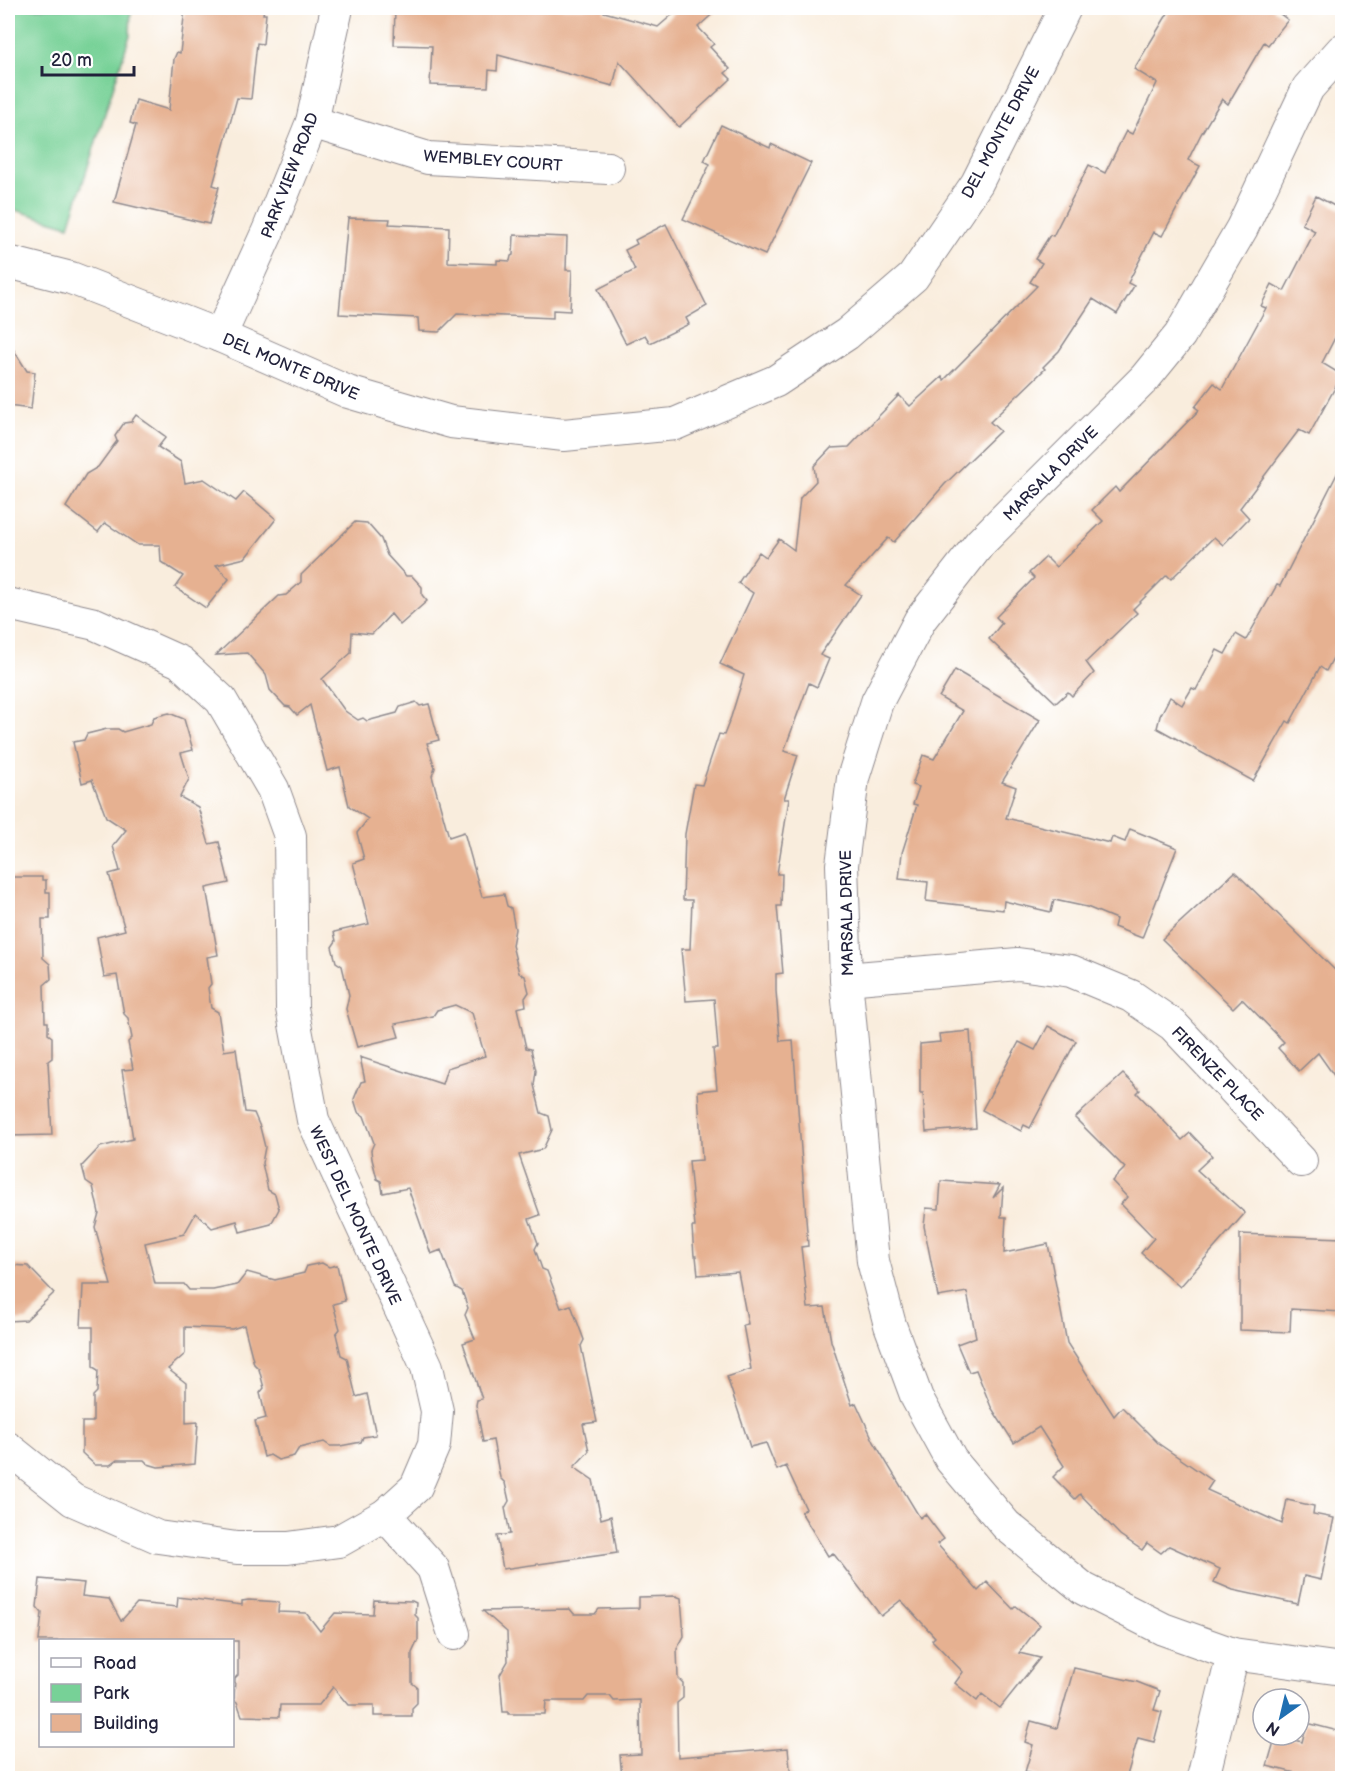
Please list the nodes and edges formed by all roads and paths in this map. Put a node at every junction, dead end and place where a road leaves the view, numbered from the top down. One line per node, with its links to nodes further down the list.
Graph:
1 (337, 8): 4 (street, PARK VIEW ROAD)
2 (1065, 8): 7 (street, DEL MONTE DRIVE)
3 (1342, 50): 9 (street, MARSALA DRIVE)
4 (312, 122): 5 (street, WEMBLEY COURT); 7 (street, PARK VIEW ROAD)
5 (608, 168)
6 (8, 262): 7 (street, DEL MONTE DRIVE)
7 (220, 336)
8 (8, 604): 12 (street, WEST DEL MONTE DRIVE)
9 (846, 979): 10 (street, FIRENZE PLACE); 14 (street, MARSALA DRIVE)
10 (1301, 1161)
11 (8, 1448): 12 (street, WEST DEL MONTE DRIVE)
12 (385, 1515): 13 (street)
13 (454, 1635)
14 (1233, 1654): 15 (street, MARSALA DRIVE); 16 (street)
15 (1342, 1669)
16 (1203, 1779)

